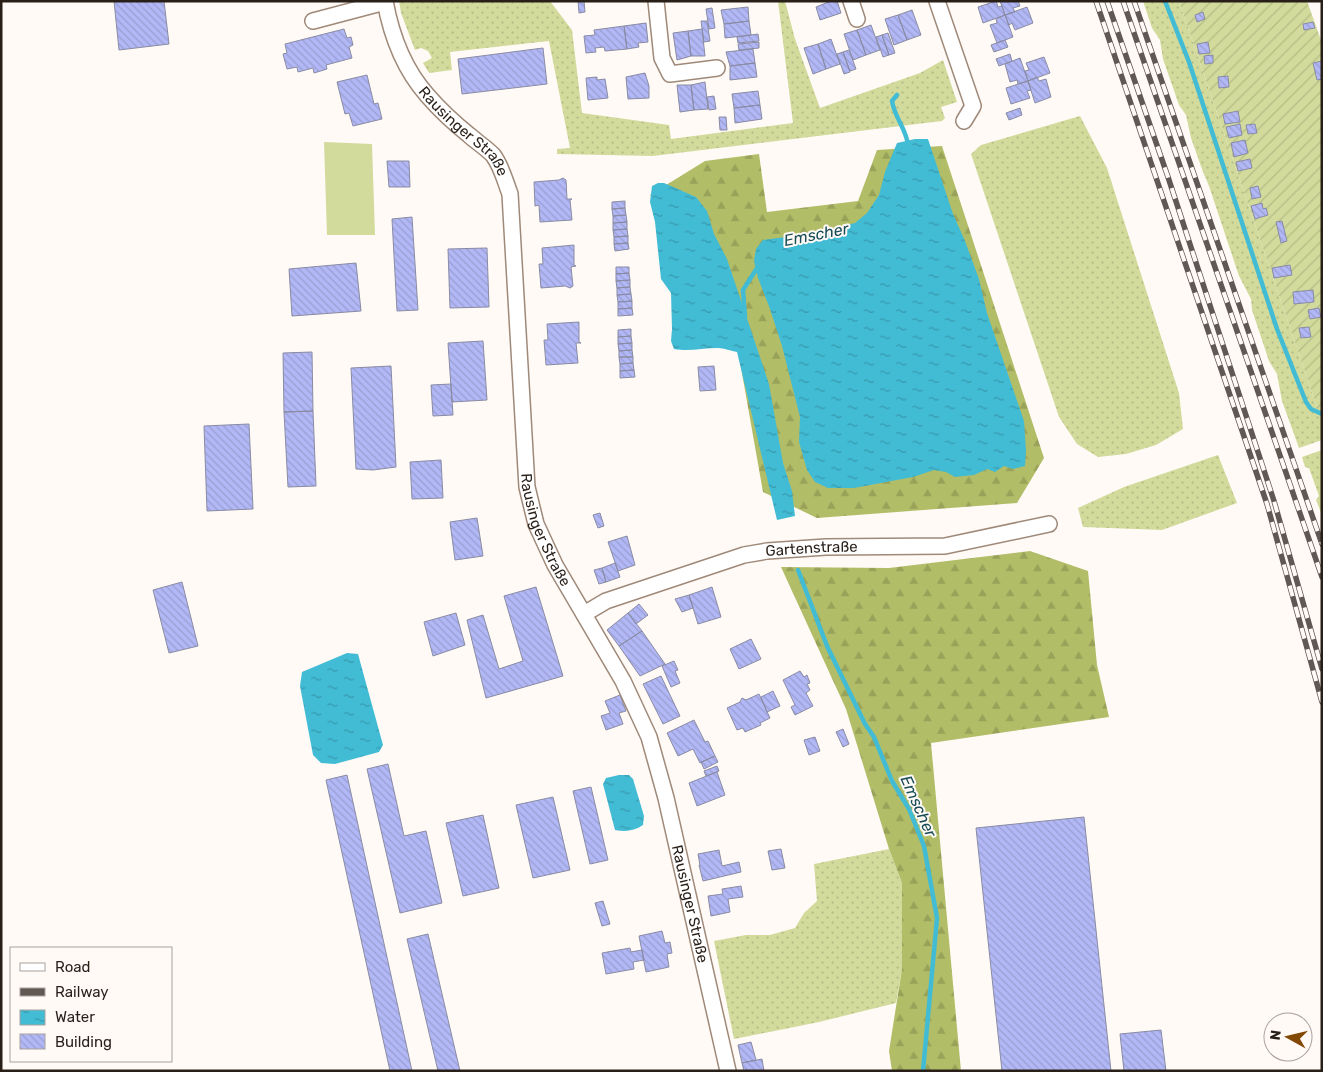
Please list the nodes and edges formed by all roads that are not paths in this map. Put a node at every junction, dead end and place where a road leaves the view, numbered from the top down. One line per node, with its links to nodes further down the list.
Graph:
1 (657, 1): 7 (street)
2 (851, 1): 5 (street)
3 (937, 1): 8 (street)
4 (385, 2): 6 (street); 10 (street, Rausinger Straße)
5 (857, 18)
6 (312, 21)
7 (718, 68)
8 (964, 121)
9 (1049, 524): 10 (street, Gartenstraße)
10 (584, 614): 11 (street, Rausinger Straße)
11 (728, 1071)

